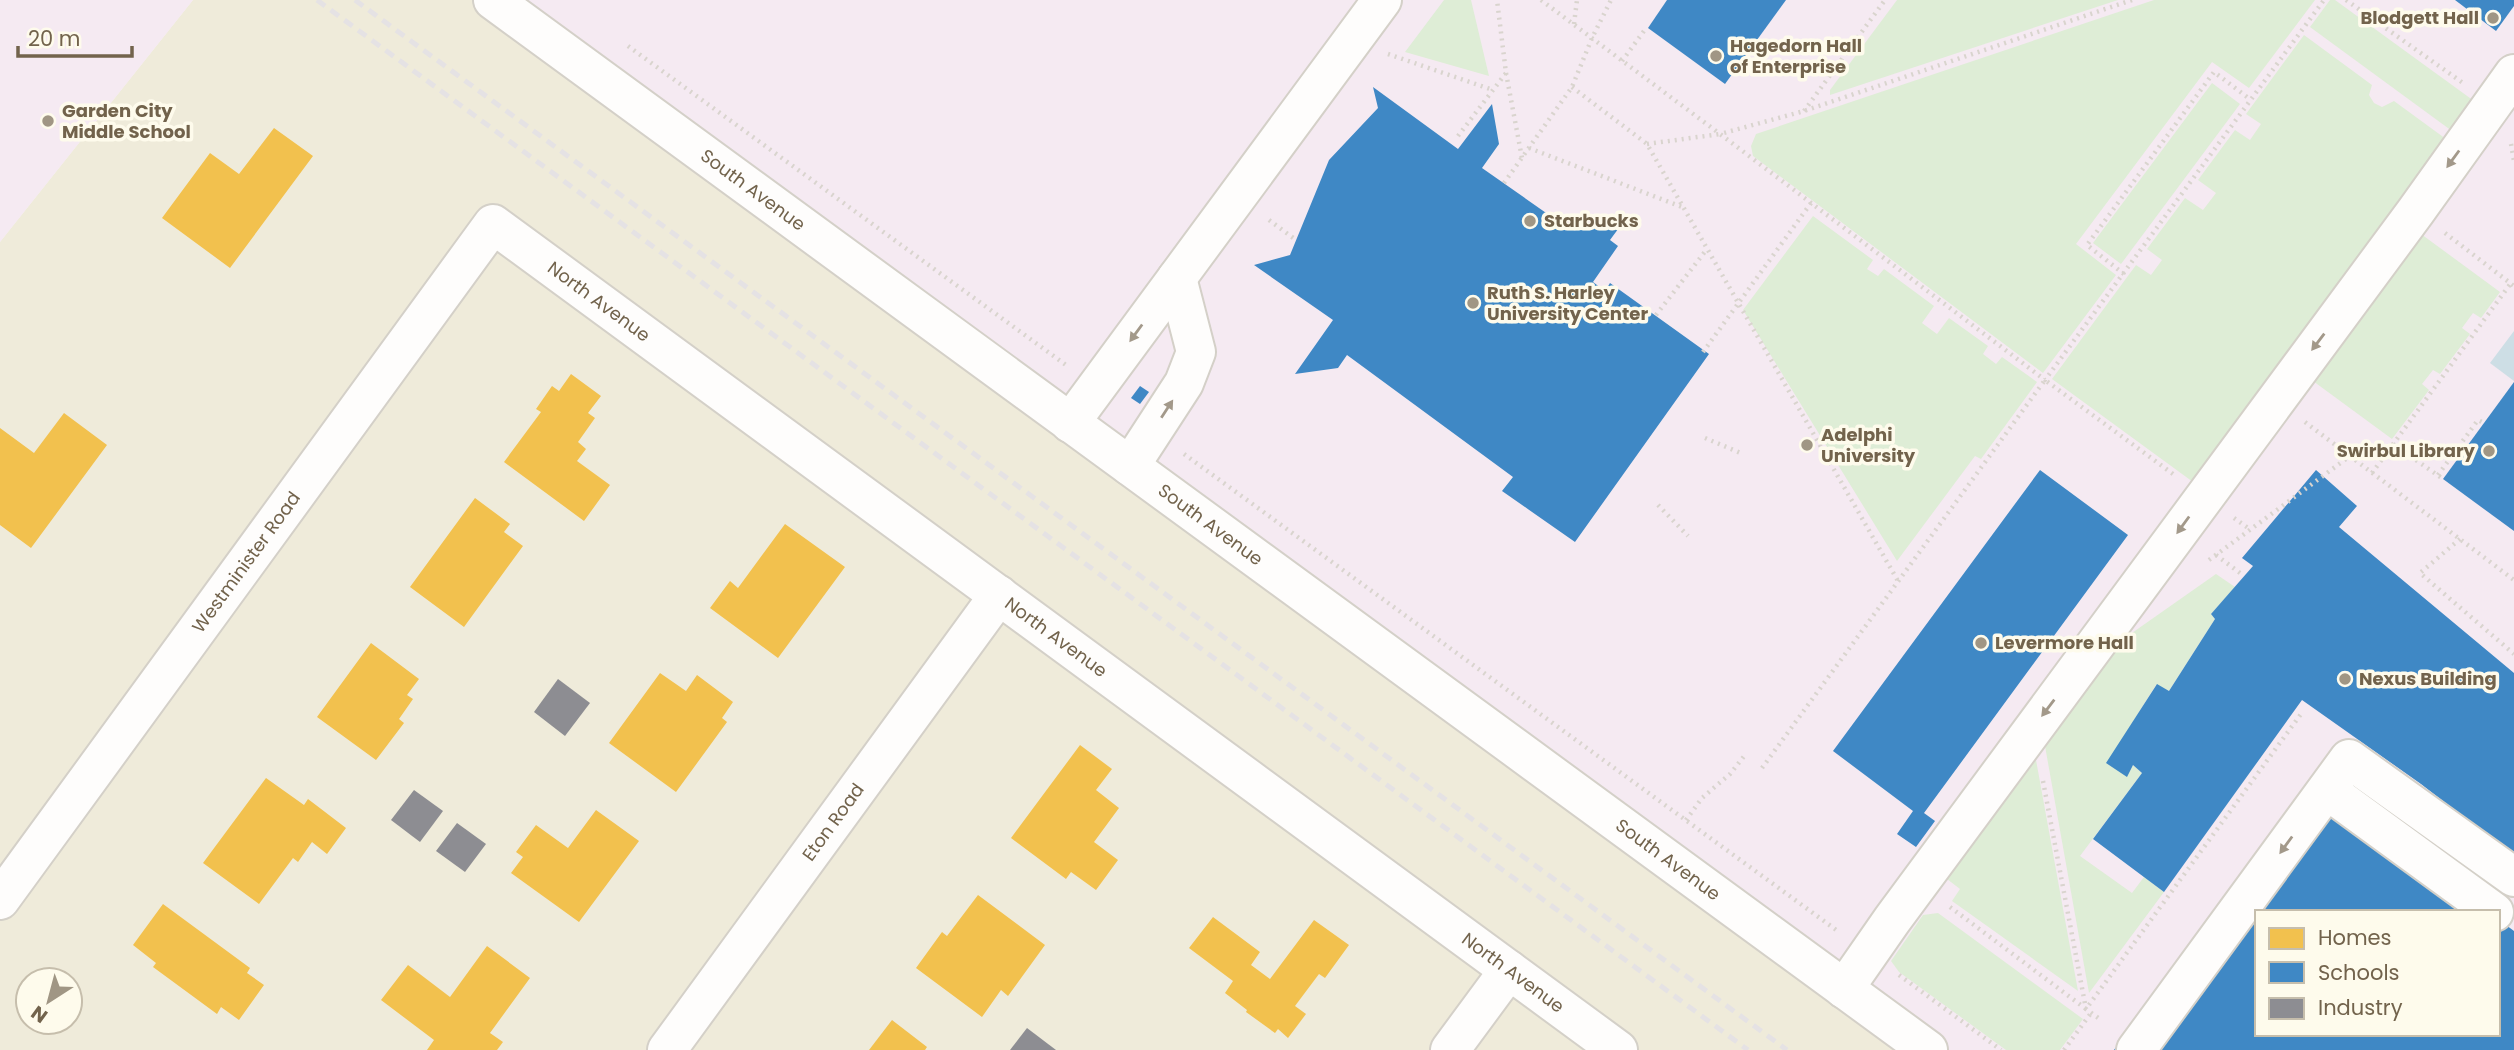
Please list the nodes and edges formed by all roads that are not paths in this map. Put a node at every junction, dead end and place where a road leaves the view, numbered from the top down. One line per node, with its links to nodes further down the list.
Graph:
1 (493, 0): 6 (street, South Avenue)
2 (1382, 0): 5 (street)
3 (2492, 88): 14 (street, one-way to 14)
4 (493, 224): 8 (street, North Avenue); 11 (street, Westminister Road)
5 (1177, 278): 6 (street, one-way to 6); 7 (street, one-way to 5)
6 (1070, 423): 7 (street, South Avenue)
7 (1130, 467): 14 (street, South Avenue)
8 (999, 595): 13 (street, North Avenue); 15 (street, Eton Road)
9 (2327, 790): 10 (street); 12 (street); 19 (street, one-way to 19)
10 (2514, 877)
11 (0, 900)
12 (2491, 910)
13 (1509, 970): 16 (street); 17 (street, North Avenue)
14 (1843, 989): 18 (street, South Avenue)
15 (667, 1050)
16 (1450, 1050)
17 (1618, 1050)
18 (1927, 1050)
19 (2136, 1050)

